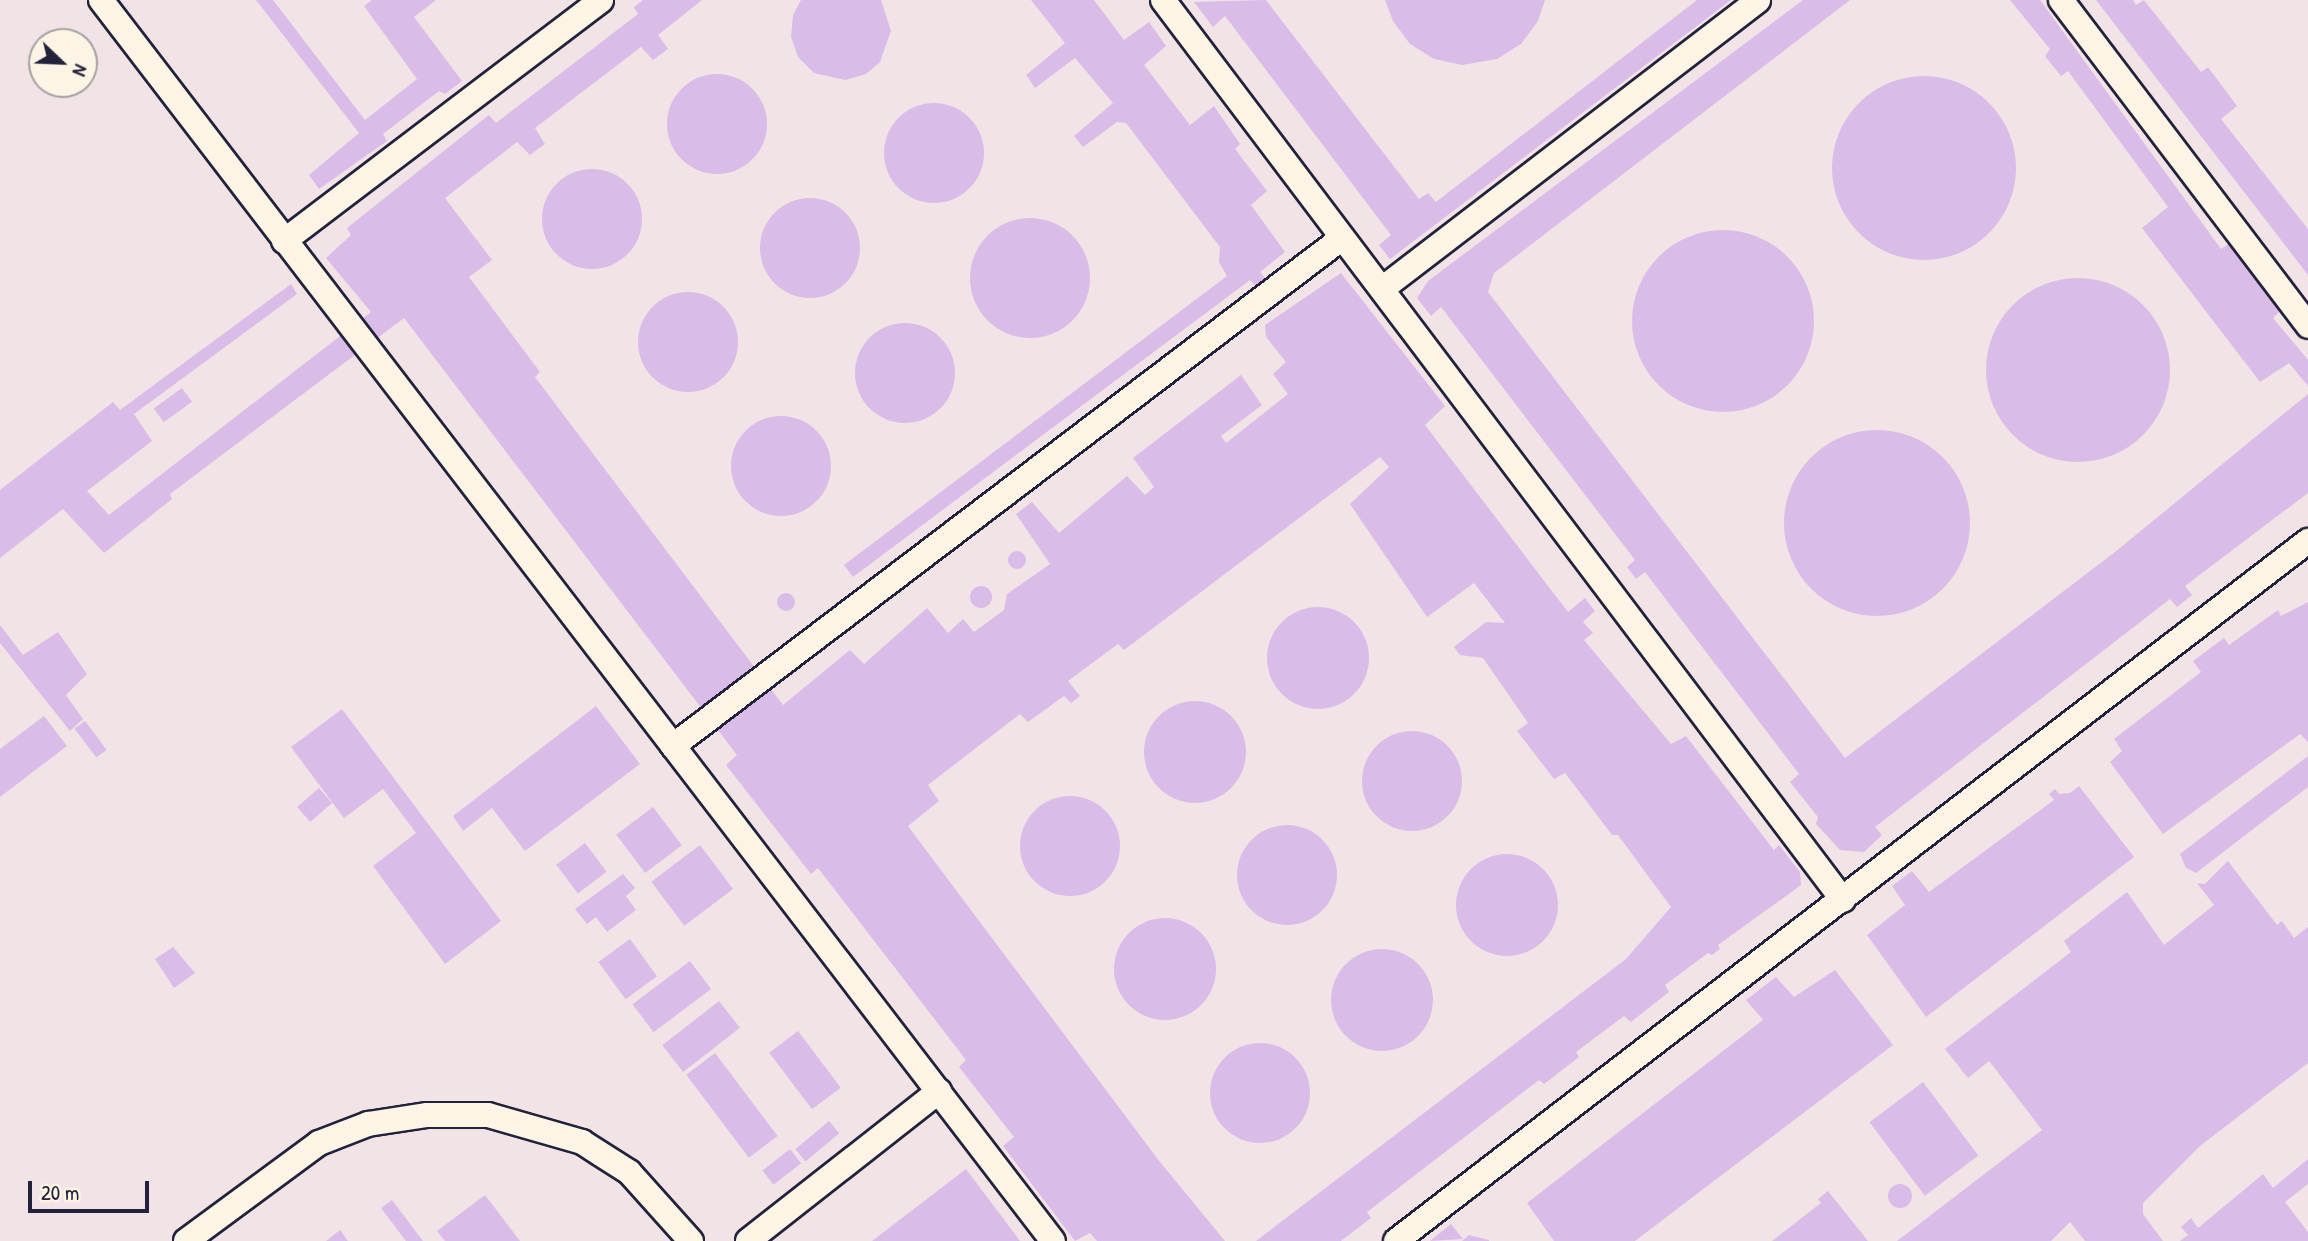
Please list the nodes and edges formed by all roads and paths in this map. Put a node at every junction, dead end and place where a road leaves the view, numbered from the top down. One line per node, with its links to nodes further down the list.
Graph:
1 (102, 0): 7 (lane)
2 (601, 0): 7 (lane)
3 (1163, 0): 6 (lane)
4 (1758, 0): 8 (lane)
5 (2061, 0): 9 (lane)
6 (1342, 238): 8 (lane); 11 (lane)
7 (284, 241): 11 (lane)
8 (1382, 289): 12 (lane)
9 (2308, 326)
10 (2308, 541): 12 (lane)
11 (673, 746): 13 (lane)
12 (1843, 900): 18 (lane)
13 (939, 1091): 16 (lane); 17 (lane)
14 (186, 1241): 15 (lane)
15 (691, 1241)
16 (748, 1241)
17 (1053, 1241)
18 (1396, 1241)

